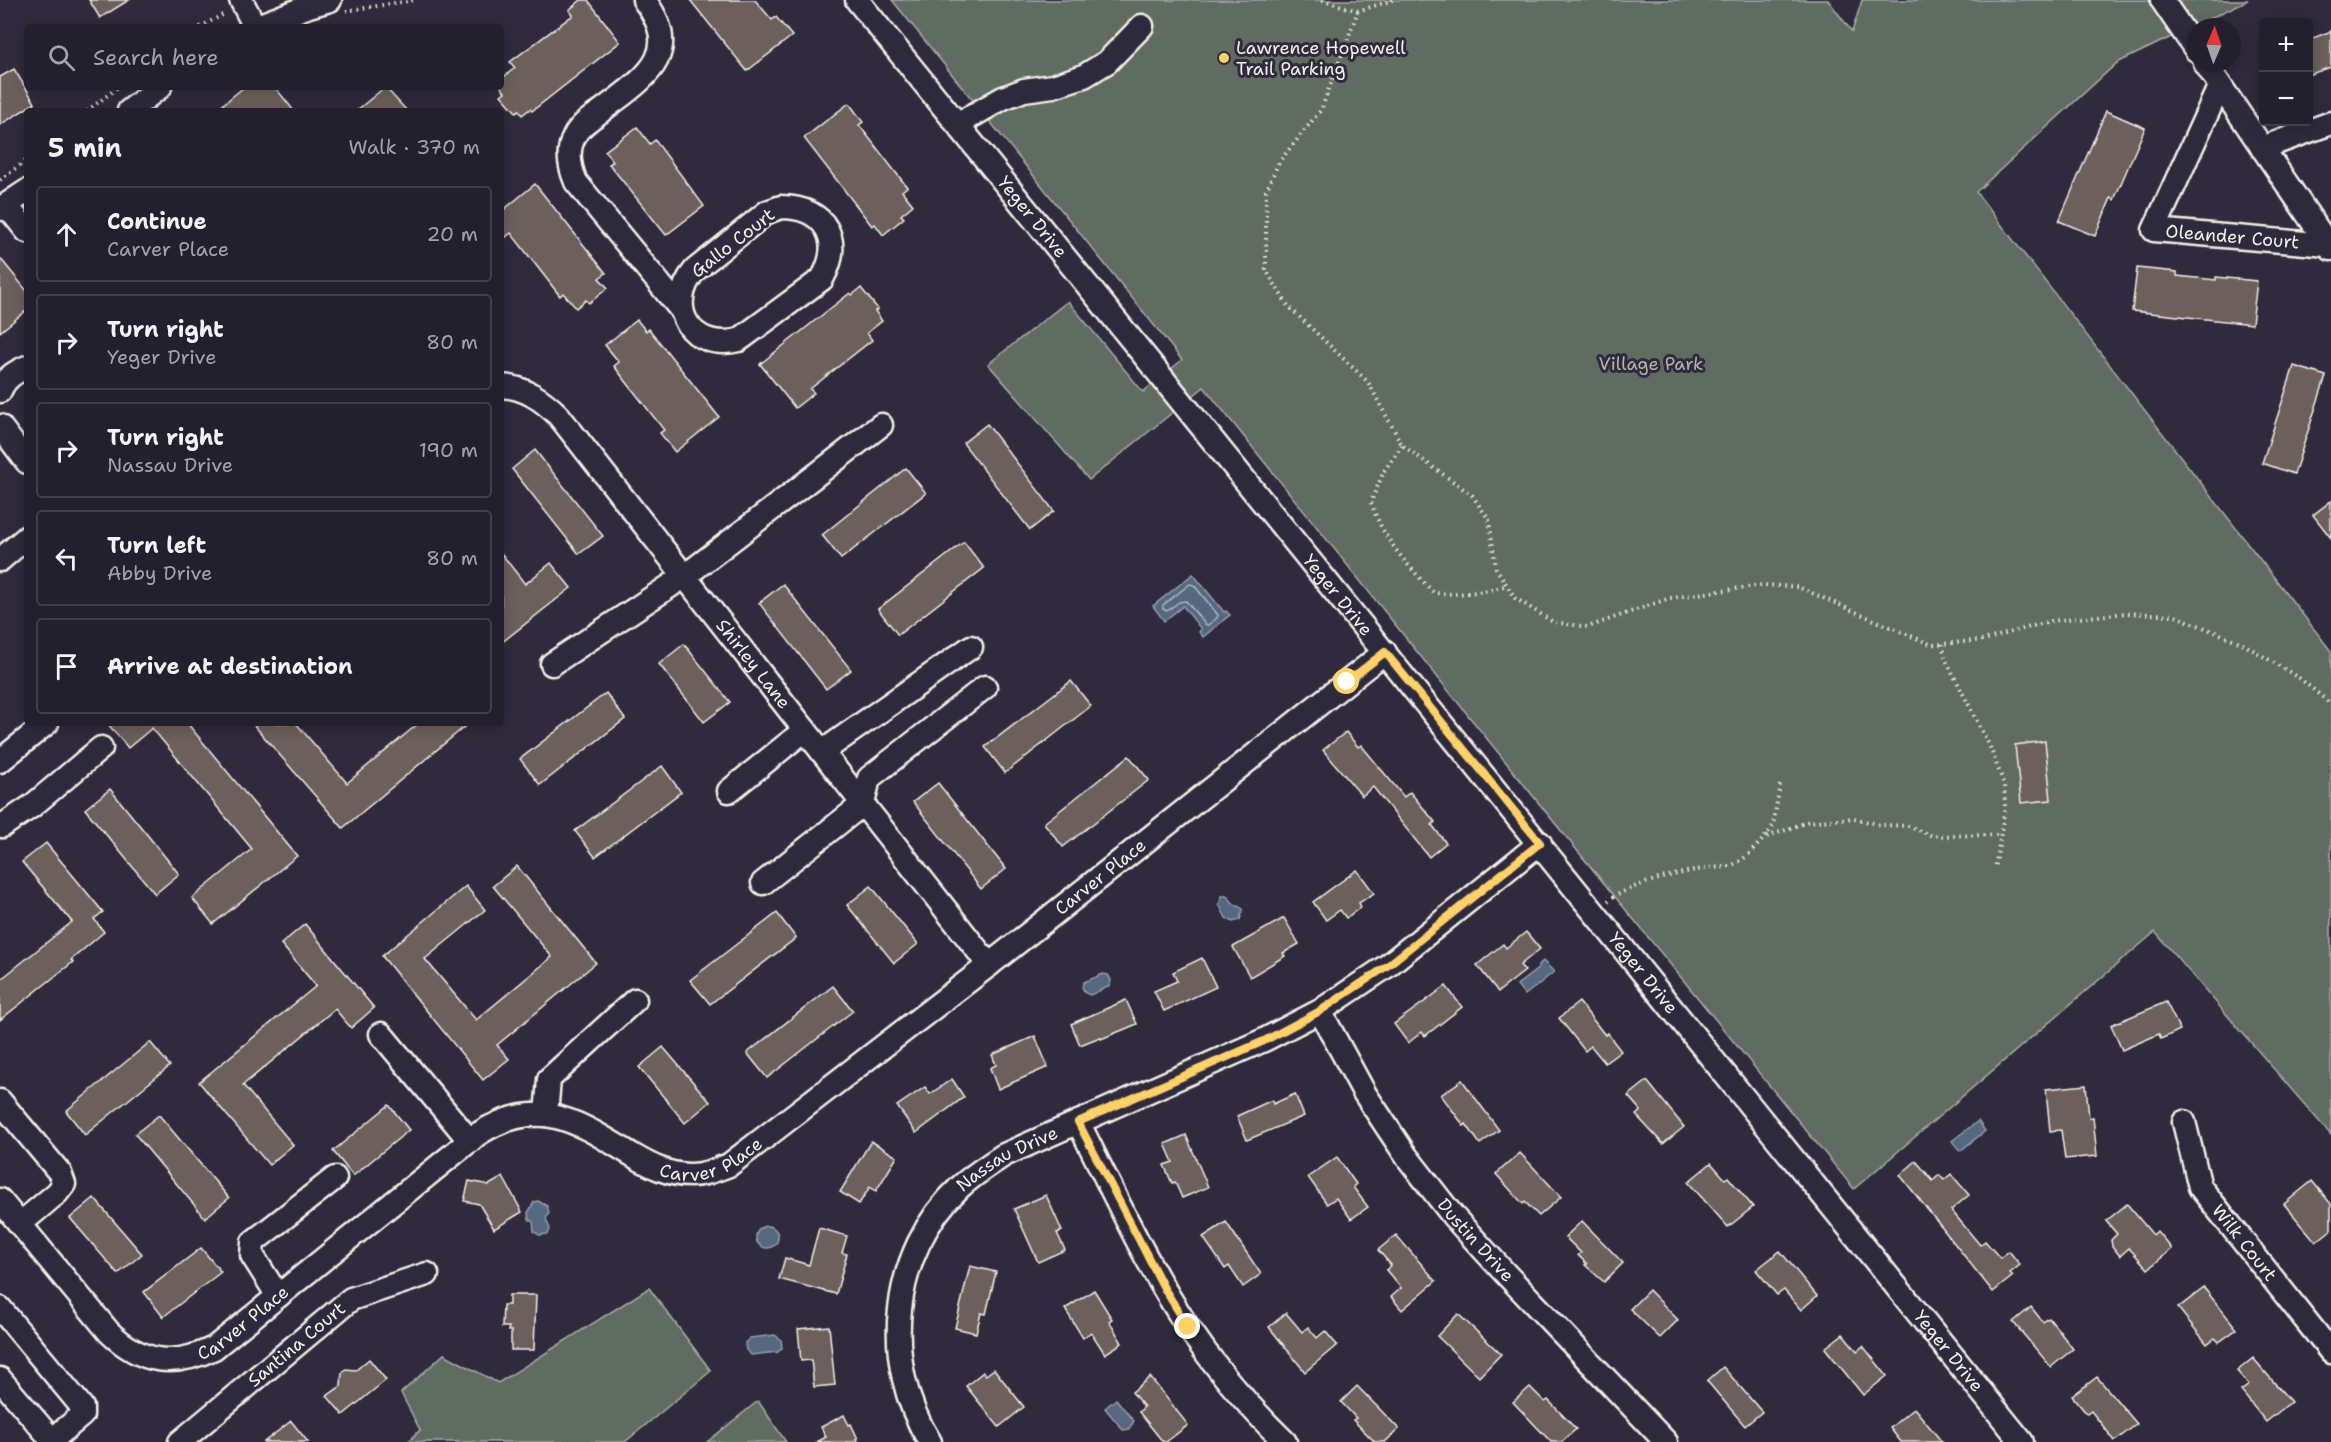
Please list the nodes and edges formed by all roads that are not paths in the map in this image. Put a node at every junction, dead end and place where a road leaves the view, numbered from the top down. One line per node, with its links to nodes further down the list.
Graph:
1 (241, 0): 6 (street)
2 (644, 0): 21 (street, Gallo Court)
3 (857, 0): 15 (street, Yeger Drive)
4 (2162, 0): 9 (street)
5 (335, 6): 7 (street)
6 (253, 24)
7 (263, 24)
8 (1142, 26): 15 (street)
9 (2187, 37)
10 (2211, 72): 11 (street)
11 (2220, 85): 16 (street); 20 (street, Oleander Court)
12 (156, 90): 13 (street)
13 (133, 108)
14 (2331, 123): 16 (street)
15 (958, 124): 32 (street, Yeger Drive)
16 (2262, 148): 20 (street)
17 (24, 193): 18 (street)
18 (2, 208): 19 (street)
19 (24, 228)
20 (2330, 247)
21 (682, 311): 21 (street, Gallo Court)
22 (24, 368): 24 (street)
23 (504, 387): 30 (street, Shirley Lane)
24 (0, 391)
25 (881, 425): 30 (street)
26 (0, 426): 27 (street)
27 (24, 458)
28 (24, 540): 29 (street)
29 (0, 560)
30 (685, 576): 33 (street); 36 (street, Shirley Lane)
31 (971, 646): 38 (street)
32 (1385, 652): 43 (street, Yeger Drive); 45 (street, Carver Place)
33 (552, 664)
34 (985, 687): 41 (street)
35 (43, 726): 39 (street)
36 (806, 730): 38 (street, Shirley Lane); 40 (street)
37 (101, 748): 42 (street)
38 (822, 752): 41 (street, Shirley Lane)
39 (0, 760)
40 (729, 791)
41 (863, 804): 44 (street); 45 (street, Shirley Lane)
42 (0, 825)
43 (1540, 843): 47 (street, Nassau Drive); 67 (street, Yeger Drive)
44 (763, 884)
45 (989, 965): 50 (street, Carver Place)
46 (634, 1000): 50 (street)
47 (1320, 1011): 51 (street, Nassau Drive); 66 (street, Dustin Drive)
48 (381, 1034): 53 (street)
49 (0, 1101): 56 (street)
50 (546, 1115): 53 (street, Carver Place)
51 (1078, 1122): 64 (street, Nassau Drive); 65 (street)
52 (2184, 1122): 60 (street, Wilk Court)
53 (470, 1141): 58 (street, Carver Place)
54 (335, 1178): 58 (street)
55 (0, 1200): 56 (street, Carver Place)
56 (20, 1224): 58 (street, Carver Place)
57 (427, 1274): 63 (street, Santina Court)
58 (278, 1296)
59 (0, 1308): 62 (street)
60 (2331, 1352)
61 (0, 1378): 62 (street)
62 (51, 1441)
63 (180, 1442)
64 (930, 1442)
65 (1285, 1442)
66 (1666, 1442)
67 (2022, 1442)

